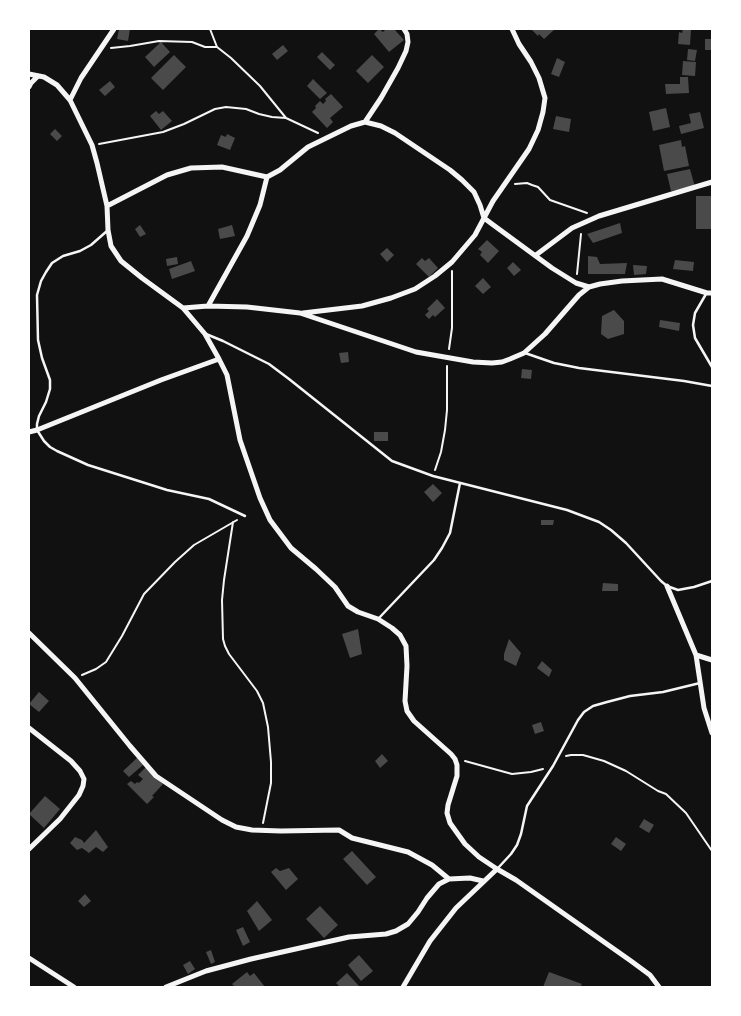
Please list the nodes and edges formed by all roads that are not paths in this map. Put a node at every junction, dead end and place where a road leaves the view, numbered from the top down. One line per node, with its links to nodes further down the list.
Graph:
1 (114, 29): 7 (street)
2 (404, 29): 8 (street)
3 (512, 29): 12 (street)
4 (29, 74): 5 (street)
5 (38, 76): 6 (street); 7 (street)
6 (29, 87)
7 (70, 100): 11 (street)
8 (365, 122): 9 (street); 12 (street)
9 (267, 177): 11 (street); 17 (street)
10 (712, 182): 14 (street)
11 (107, 206): 13 (street)
12 (484, 218): 14 (street); 19 (street)
13 (108, 230): 18 (street); 25 (lane)
14 (536, 255): 15 (street)
15 (590, 288): 16 (street); 21 (street)
16 (709, 293): 23 (lane)
17 (208, 306): 18 (street); 19 (street)
18 (183, 308): 20 (street)
19 (300, 313): 21 (street)
20 (205, 334): 22 (street); 27 (lane)
21 (524, 352): 24 (lane)
22 (220, 359): 25 (street); 31 (street)
23 (712, 367)
24 (712, 386)
25 (37, 430): 26 (street); 28 (lane)
26 (29, 432)
27 (460, 482): 30 (lane); 31 (lane)
28 (245, 516)
29 (712, 581): 30 (lane)
30 (666, 586): 33 (street)
31 (378, 619): 39 (street)
32 (29, 634): 40 (street)
33 (696, 655): 34 (street); 35 (street)
34 (712, 660)
35 (700, 683): 37 (street); 39 (lane)
36 (29, 728): 38 (street)
37 (712, 733)
38 (29, 849)
39 (497, 869): 41 (street); 46 (street)
40 (450, 879): 41 (street); 44 (street)
41 (484, 881): 45 (street)
42 (29, 958): 43 (street)
43 (74, 987)
44 (166, 987)
45 (403, 987)
46 (659, 987)

